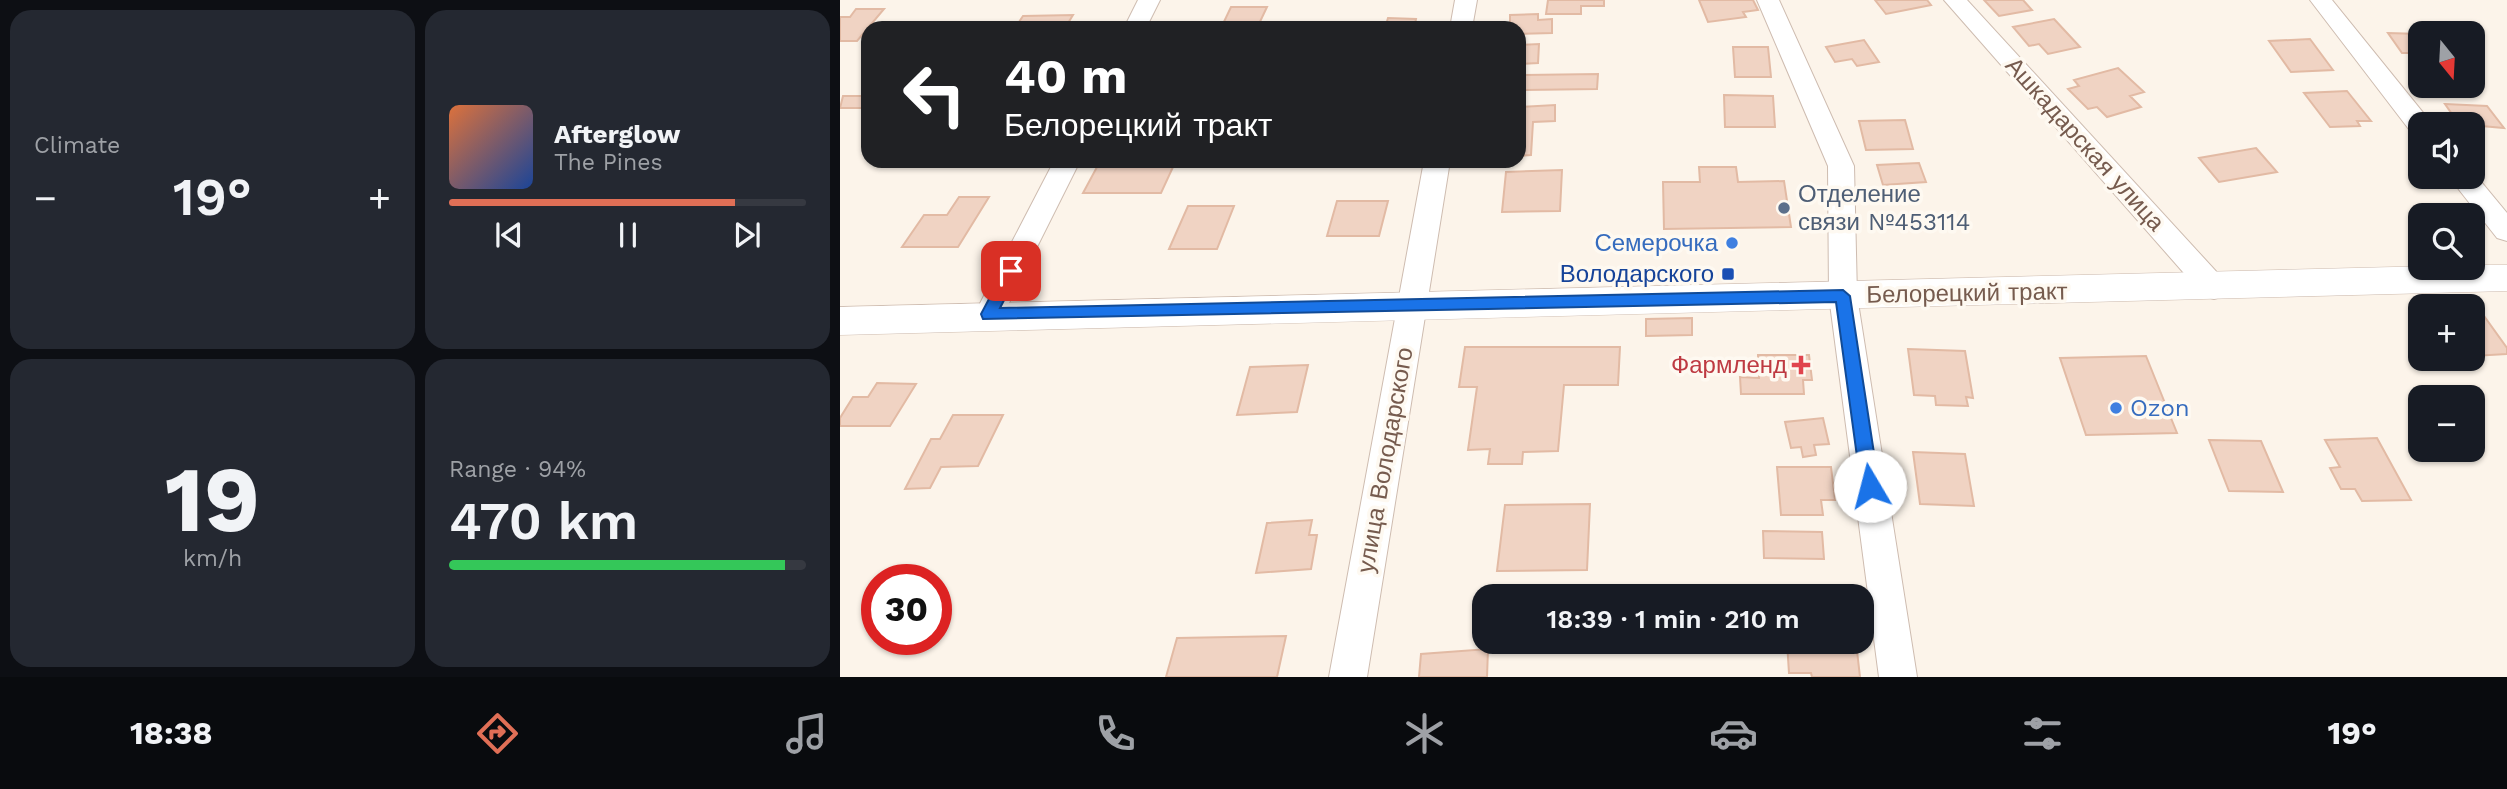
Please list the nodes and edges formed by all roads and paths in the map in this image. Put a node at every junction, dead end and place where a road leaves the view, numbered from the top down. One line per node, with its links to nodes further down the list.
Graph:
1 (1149, 0): 6 (street)
2 (1466, 0): 7 (street)
3 (1768, 0): 15 (street)
4 (1955, 0): 14 (street, Ашкадарская улица)
5 (2321, 0): 8 (street)
6 (1138, 21)
7 (1462, 21)
8 (2409, 112)
9 (1063, 168): 17 (street)
10 (1436, 168): 16 (street, улица Володарского)
11 (2472, 189): 12 (street)
12 (2507, 231)
13 (2507, 278): 14 (street, Белорецкий тракт)
14 (2214, 288): 15 (street, Белорецкий тракт)
15 (1843, 296): 16 (street, Белорецкий тракт); 20 (street)
16 (1411, 305): 17 (street, Белорецкий тракт); 19 (street, улица Володарского)
17 (989, 314): 18 (street, Белорецкий тракт)
18 (840, 321)
19 (1348, 677)
20 (1898, 677)

